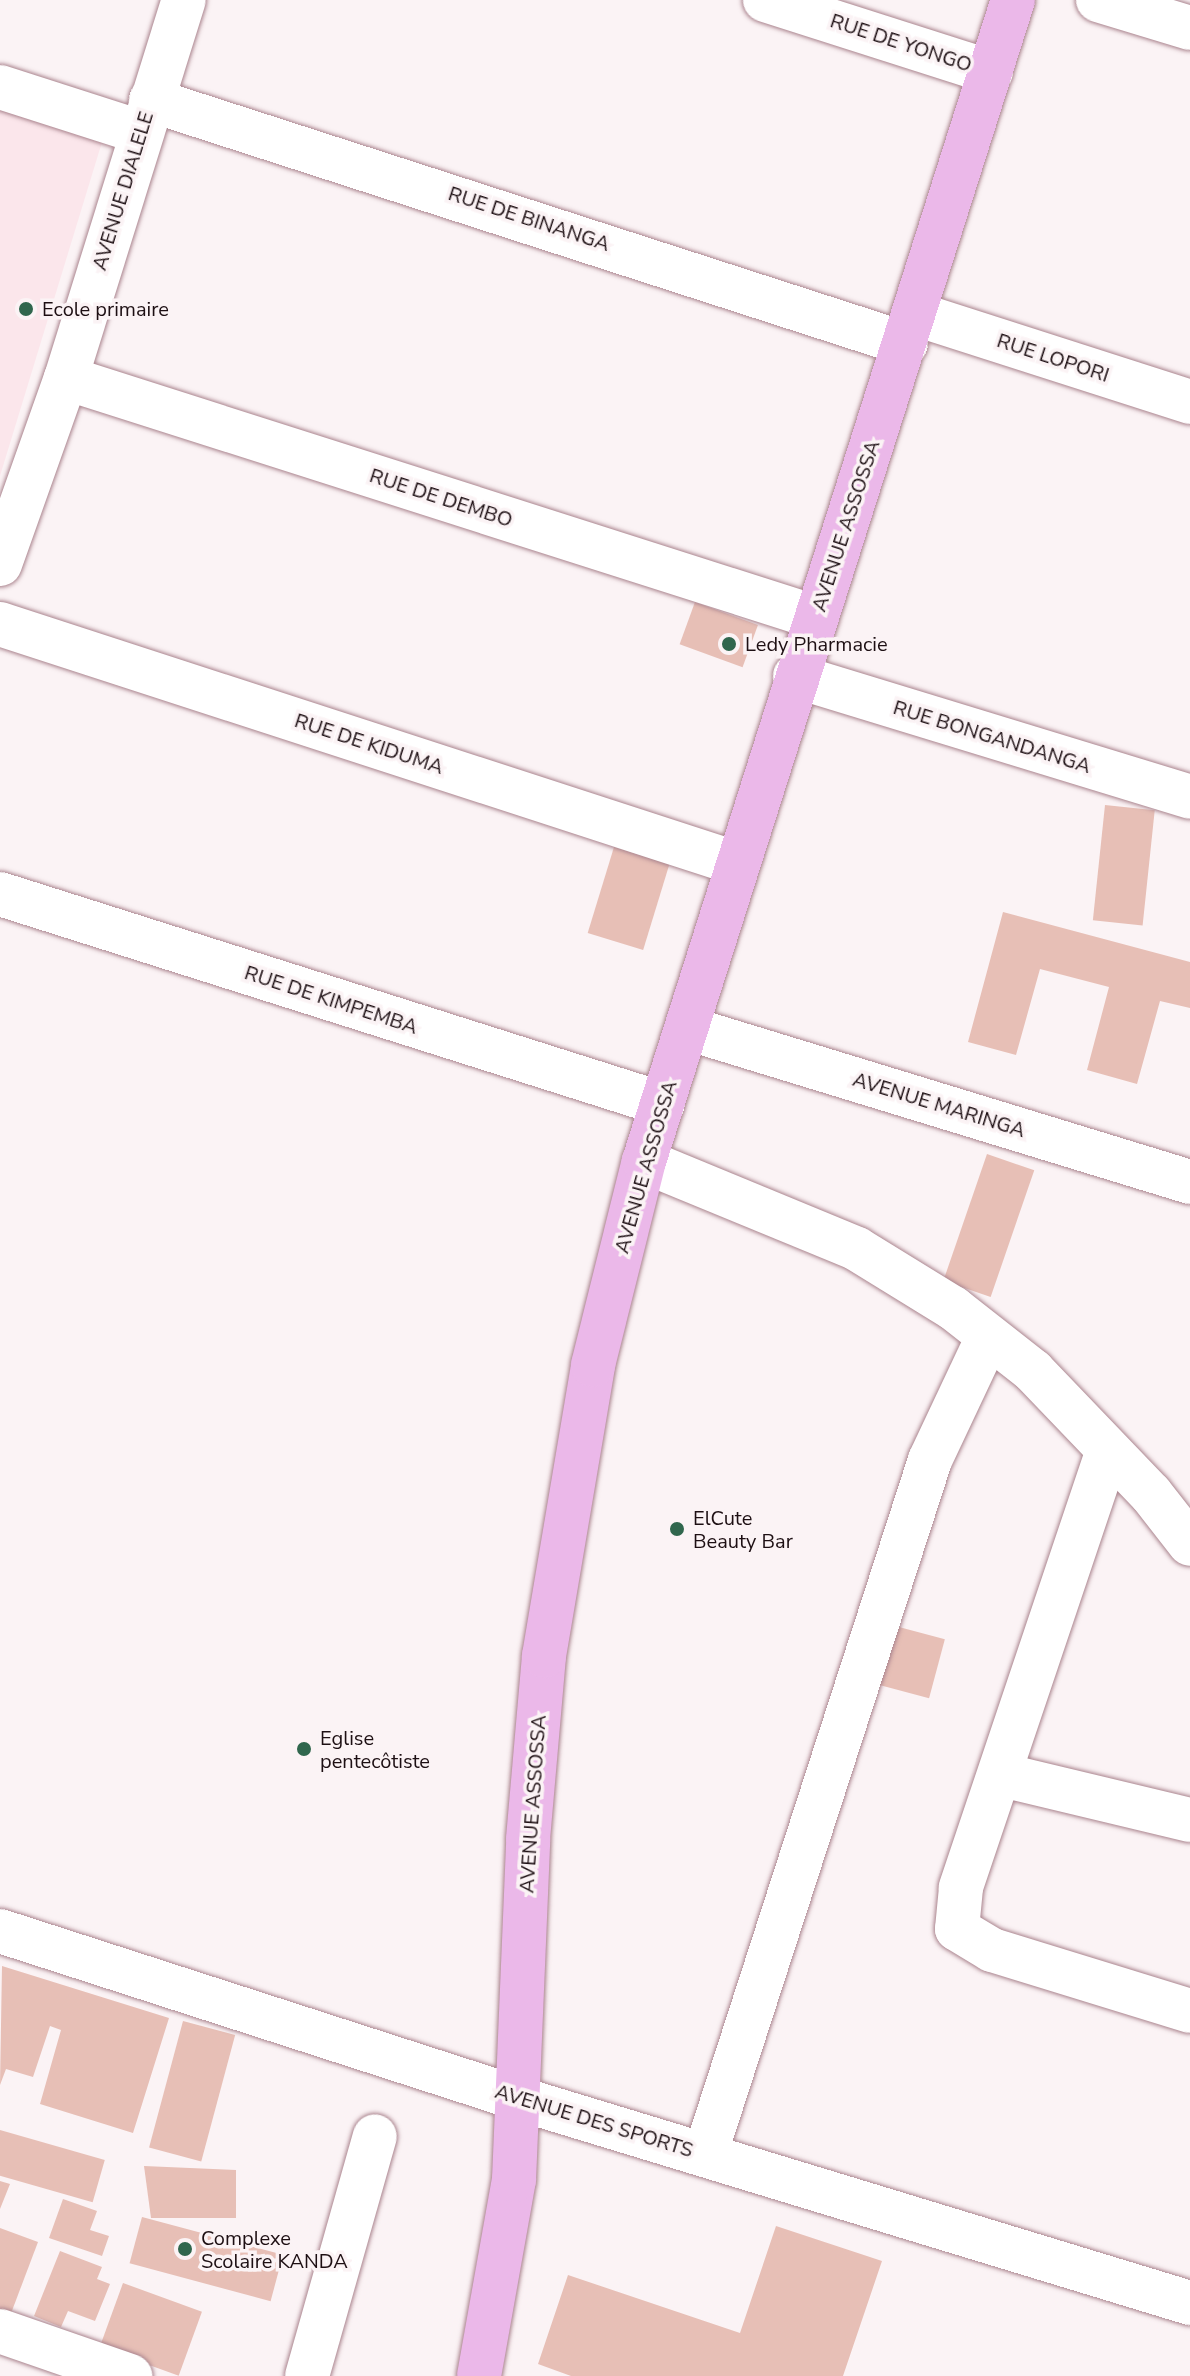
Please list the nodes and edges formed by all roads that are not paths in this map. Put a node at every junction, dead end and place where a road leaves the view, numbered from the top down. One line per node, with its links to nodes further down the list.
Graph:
1 (184, 0): 8 (street, AVENUE DIALELE)
2 (765, 0): 6 (street, RUE DE YONGO)
3 (1013, 0): 6 (main road, AVENUE ASSOSSA)
4 (1098, 0): 5 (street)
5 (1190, 28)
6 (991, 72): 9 (main road, AVENUE ASSOSSA)
7 (0, 87): 8 (street, RUE DE BINANGA)
8 (146, 116): 9 (street, RUE DE BINANGA); 10 (street, AVENUE DIALELE)
9 (911, 329): 11 (street, RUE LOPORI); 13 (main road, AVENUE ASSOSSA)
10 (66, 378): 12 (street, AVENUE DIALELE); 13 (street, RUE DE DEMBO)
11 (1190, 402)
12 (0, 564)
13 (815, 617): 15 (main road, AVENUE ASSOSSA)
14 (0, 624): 17 (street, RUE DE KIDUMA)
15 (795, 676): 16 (street, RUE BONGANDANGA); 17 (main road, AVENUE ASSOSSA)
16 (1190, 797)
17 (738, 864): 19 (main road, AVENUE ASSOSSA)
18 (0, 894): 20 (street, RUE DE KIMPEMBA)
19 (687, 1028): 20 (main road, AVENUE ASSOSSA); 22 (street, AVENUE MARINGA)
20 (663, 1104): 21 (main road, AVENUE ASSOSSA)
21 (644, 1161): 23 (street); 30 (main road, AVENUE ASSOSSA)
22 (1190, 1182)
23 (988, 1337): 24 (street); 32 (street)
24 (1108, 1450): 25 (street); 26 (street)
25 (1190, 1544)
26 (1002, 1775): 27 (street); 29 (street)
27 (1190, 1820)
28 (0, 1931): 30 (street, AVENUE DES SPORTS)
29 (1190, 2011)
30 (517, 2098): 32 (street, AVENUE DES SPORTS); 37 (main road, AVENUE ASSOSSA)
31 (375, 2136): 36 (street)
32 (705, 2155): 33 (street, AVENUE DES SPORTS)
33 (1190, 2303)
34 (0, 2331): 35 (street)
35 (130, 2376)
36 (307, 2376)
37 (479, 2376)

